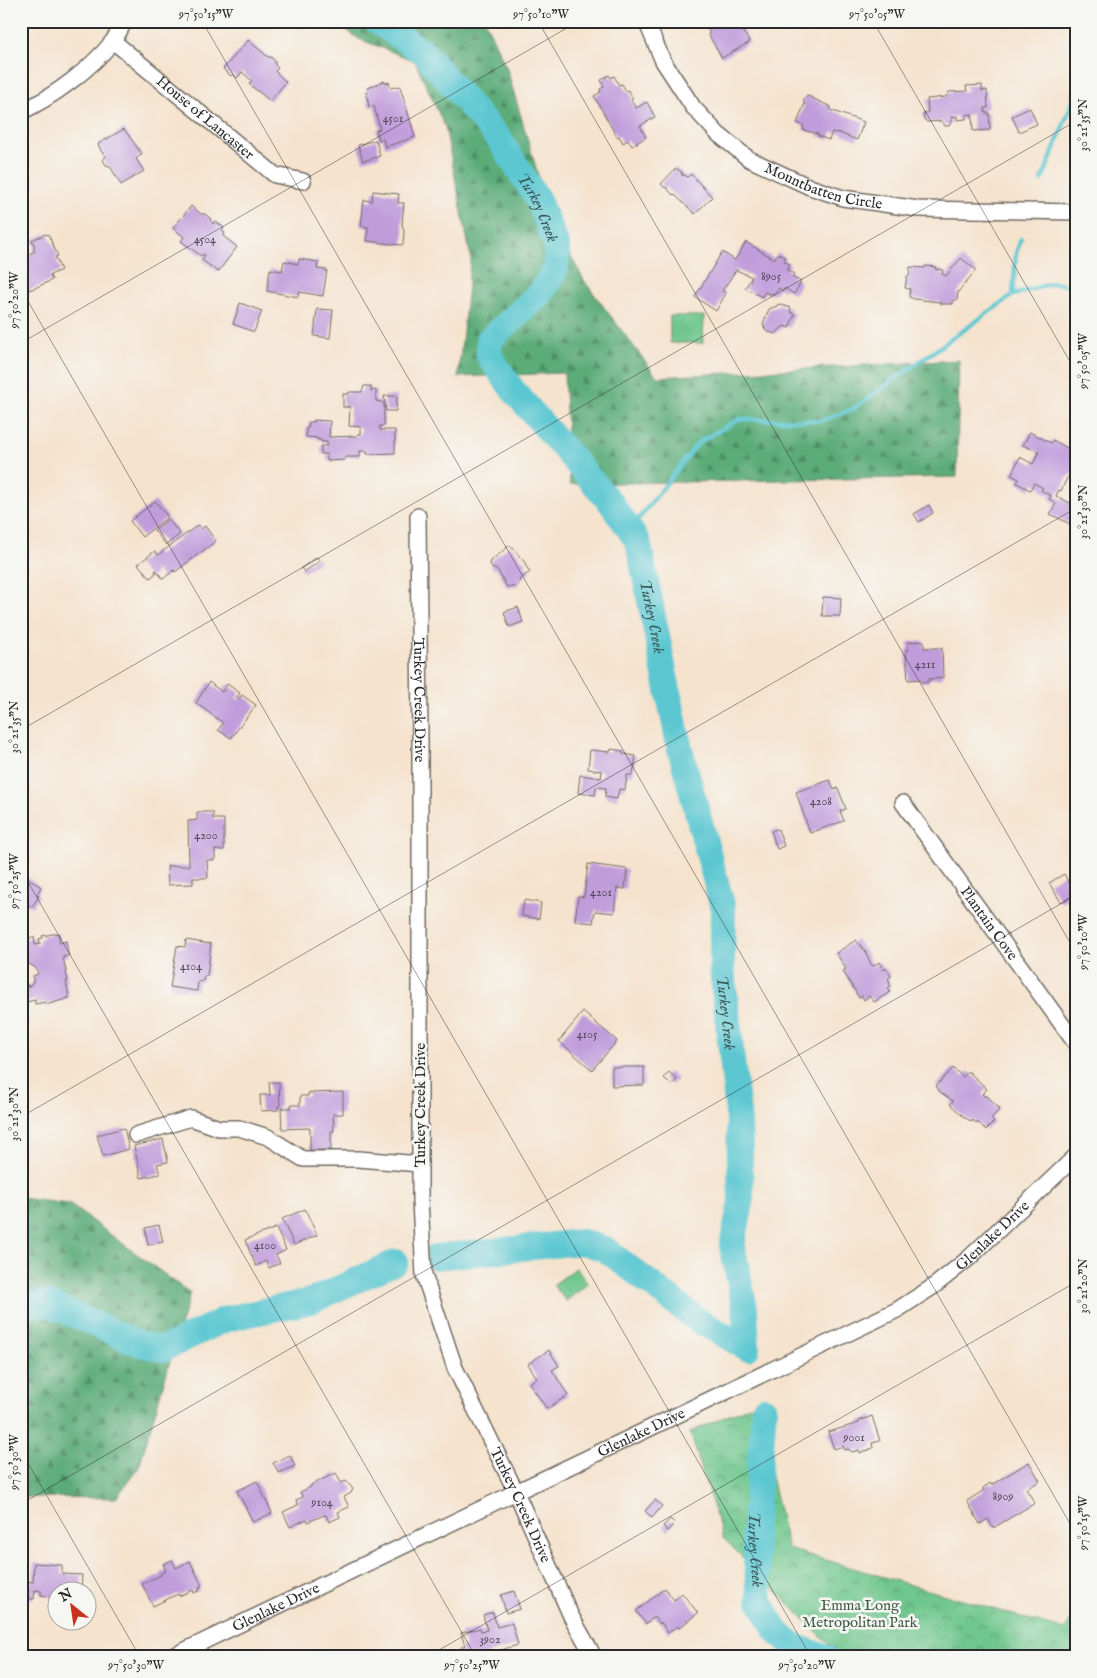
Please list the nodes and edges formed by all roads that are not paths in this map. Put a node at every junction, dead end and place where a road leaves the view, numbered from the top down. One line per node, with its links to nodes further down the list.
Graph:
1 (125, 21): 3 (street)
2 (646, 21): 6 (street, Mountbatten Circle)
3 (113, 41): 4 (street); 5 (street, House of Lancaster)
4 (21, 112)
5 (303, 181)
6 (1076, 212)
7 (418, 516): 12 (street, Turkey Creek Drive)
8 (903, 803): 9 (street, Plantain Cove)
9 (1076, 1044)
10 (136, 1135): 12 (street)
11 (1076, 1156): 13 (street, Glenlake Drive)
12 (420, 1164): 13 (street, Turkey Creek Drive)
13 (516, 1492): 14 (street, Glenlake Drive); 15 (street, Turkey Creek Drive)
14 (171, 1657)
15 (594, 1657)

